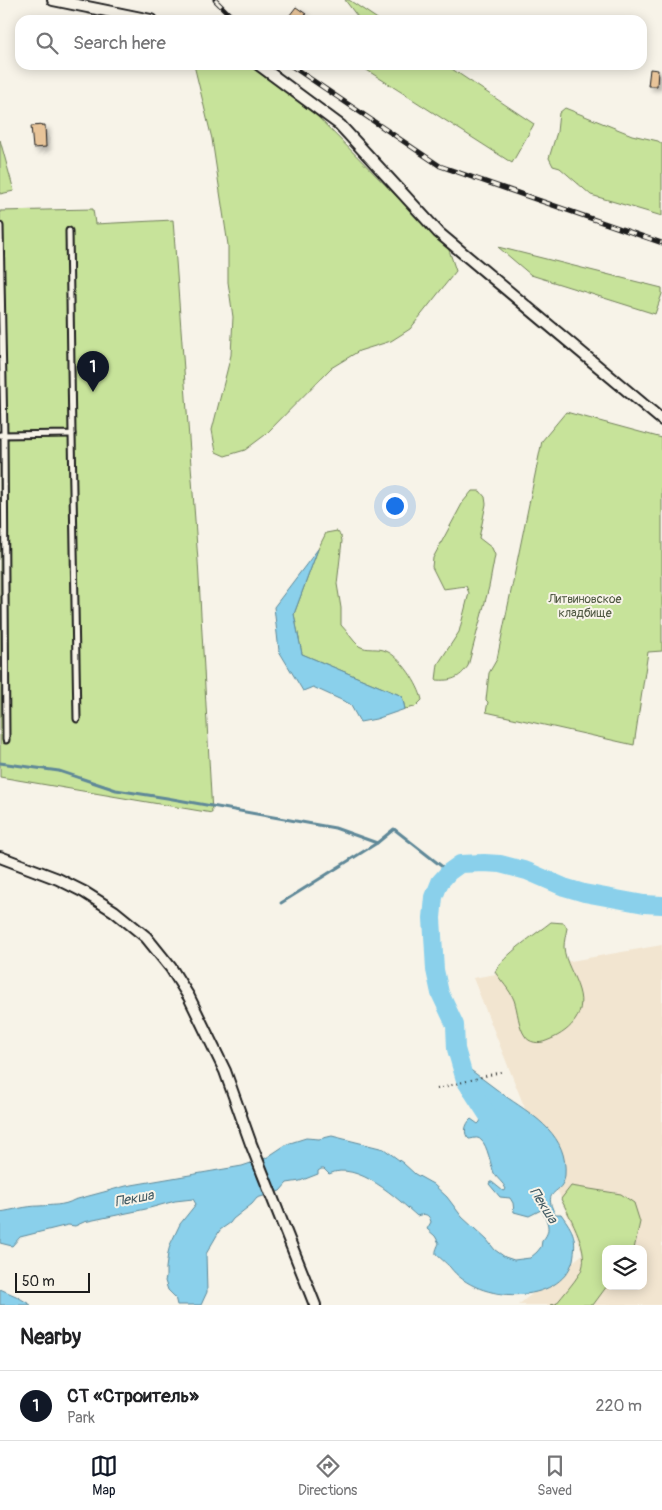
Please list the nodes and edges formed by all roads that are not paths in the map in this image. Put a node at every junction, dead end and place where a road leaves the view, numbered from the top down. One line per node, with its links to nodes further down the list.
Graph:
1 (54, 0): 2 (street)
2 (127, 15)
3 (266, 70): 6 (street)
4 (0, 226): 8 (lane)
5 (69, 231): 7 (lane)
6 (662, 420)
7 (72, 434): 8 (lane); 9 (lane)
8 (2, 435): 10 (lane)
9 (77, 719)
10 (6, 740)
11 (0, 857): 12 (street)
12 (315, 1305)

